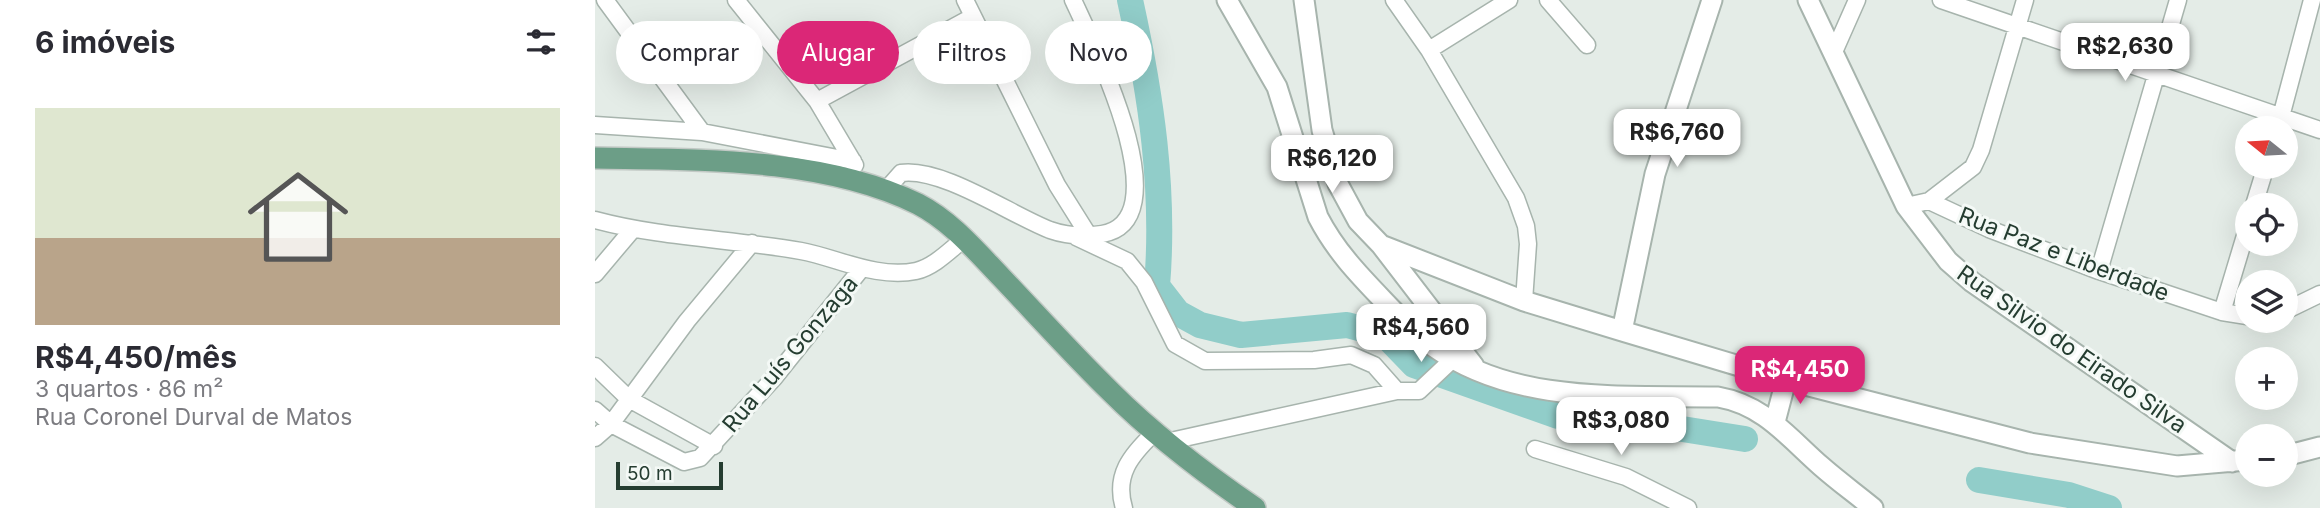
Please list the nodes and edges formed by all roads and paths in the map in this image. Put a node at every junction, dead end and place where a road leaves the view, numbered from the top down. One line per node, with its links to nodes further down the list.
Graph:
1 (605, 0): 29 (street)
2 (965, 0): 17 (street)
3 (1073, 0): 37 (street)
4 (1227, 0): 51 (street)
5 (1304, 0): 40 (street)
6 (1394, 0): 20 (street)
7 (1509, 0): 20 (street)
8 (1548, 0): 19 (street)
9 (1712, 0): 50 (street)
10 (1808, 0): 21 (street, Rua Silvio do Eirado Silva)
11 (1857, 0): 21 (street)
12 (1941, 0): 18 (street)
13 (2025, 0): 18 (street)
14 (2178, 0): 22 (street)
15 (2312, 0): 25 (street)
16 (745, 4): 23 (street)
17 (972, 16): 23 (street); 37 (street)
18 (2018, 26): 22 (street); 33 (street)
19 (1587, 45)
20 (1429, 50): 46 (street)
21 (1834, 52): 34 (street, Rua Silvio do Eirado Silva)
22 (2157, 75): 24 (street); 43 (street)
23 (817, 101): 31 (street)
24 (2263, 116)
25 (2281, 116)
26 (595, 125): 29 (street)
27 (2298, 126): 28 (street)
28 (2320, 130)
29 (702, 132): 31 (street)
30 (595, 158): 32 (main road)
31 (853, 161): 32 (street)
32 (876, 187): 37 (street); 38 (main road)
33 (1929, 201): 34 (street, Rua Paz e Liberdade); 43 (street, Rua Paz e Liberdade)
34 (1906, 206): 66 (street, Rua Silvio do Eirado Silva)
35 (595, 220): 36 (street)
36 (633, 229): 39 (street); 44 (street)
37 (1081, 236): 55 (street)
38 (964, 239): 42 (street); 61 (main road)
39 (752, 243): 42 (street); 56 (street)
40 (1381, 245): 46 (street); 53 (street)
41 (2239, 256): 48 (street)
42 (862, 268): 62 (street, Rua Luís Gonzaga)
43 (2099, 271): 48 (street, Rua Paz e Liberdade)
44 (595, 274)
45 (2320, 293): 47 (street)
46 (1524, 301): 50 (street)
47 (2298, 305)
48 (2222, 312): 49 (street, Rua Paz e Liberdade)
49 (2235, 314)
50 (1622, 331): 54 (street)
51 (1453, 359): 53 (street); 55 (street)
52 (595, 366): 56 (street)
53 (1477, 370): 58 (street)
54 (1786, 380): 58 (street); 67 (street)
55 (1397, 391): 61 (street)
56 (629, 399): 59 (street); 62 (street)
57 (595, 410): 59 (street)
58 (1775, 422): 71 (street)
59 (611, 424): 60 (street); 62 (street, Rua Luís Gonzaga)
60 (595, 438)
61 (1160, 438): 68 (street); 69 (main road)
62 (713, 446)
63 (2320, 447): 65 (street)
64 (1535, 449): 70 (street)
65 (2298, 453)
66 (2235, 458)
67 (2235, 461)
68 (1124, 508)
69 (1255, 508)
70 (1688, 508)
71 (1873, 508)

